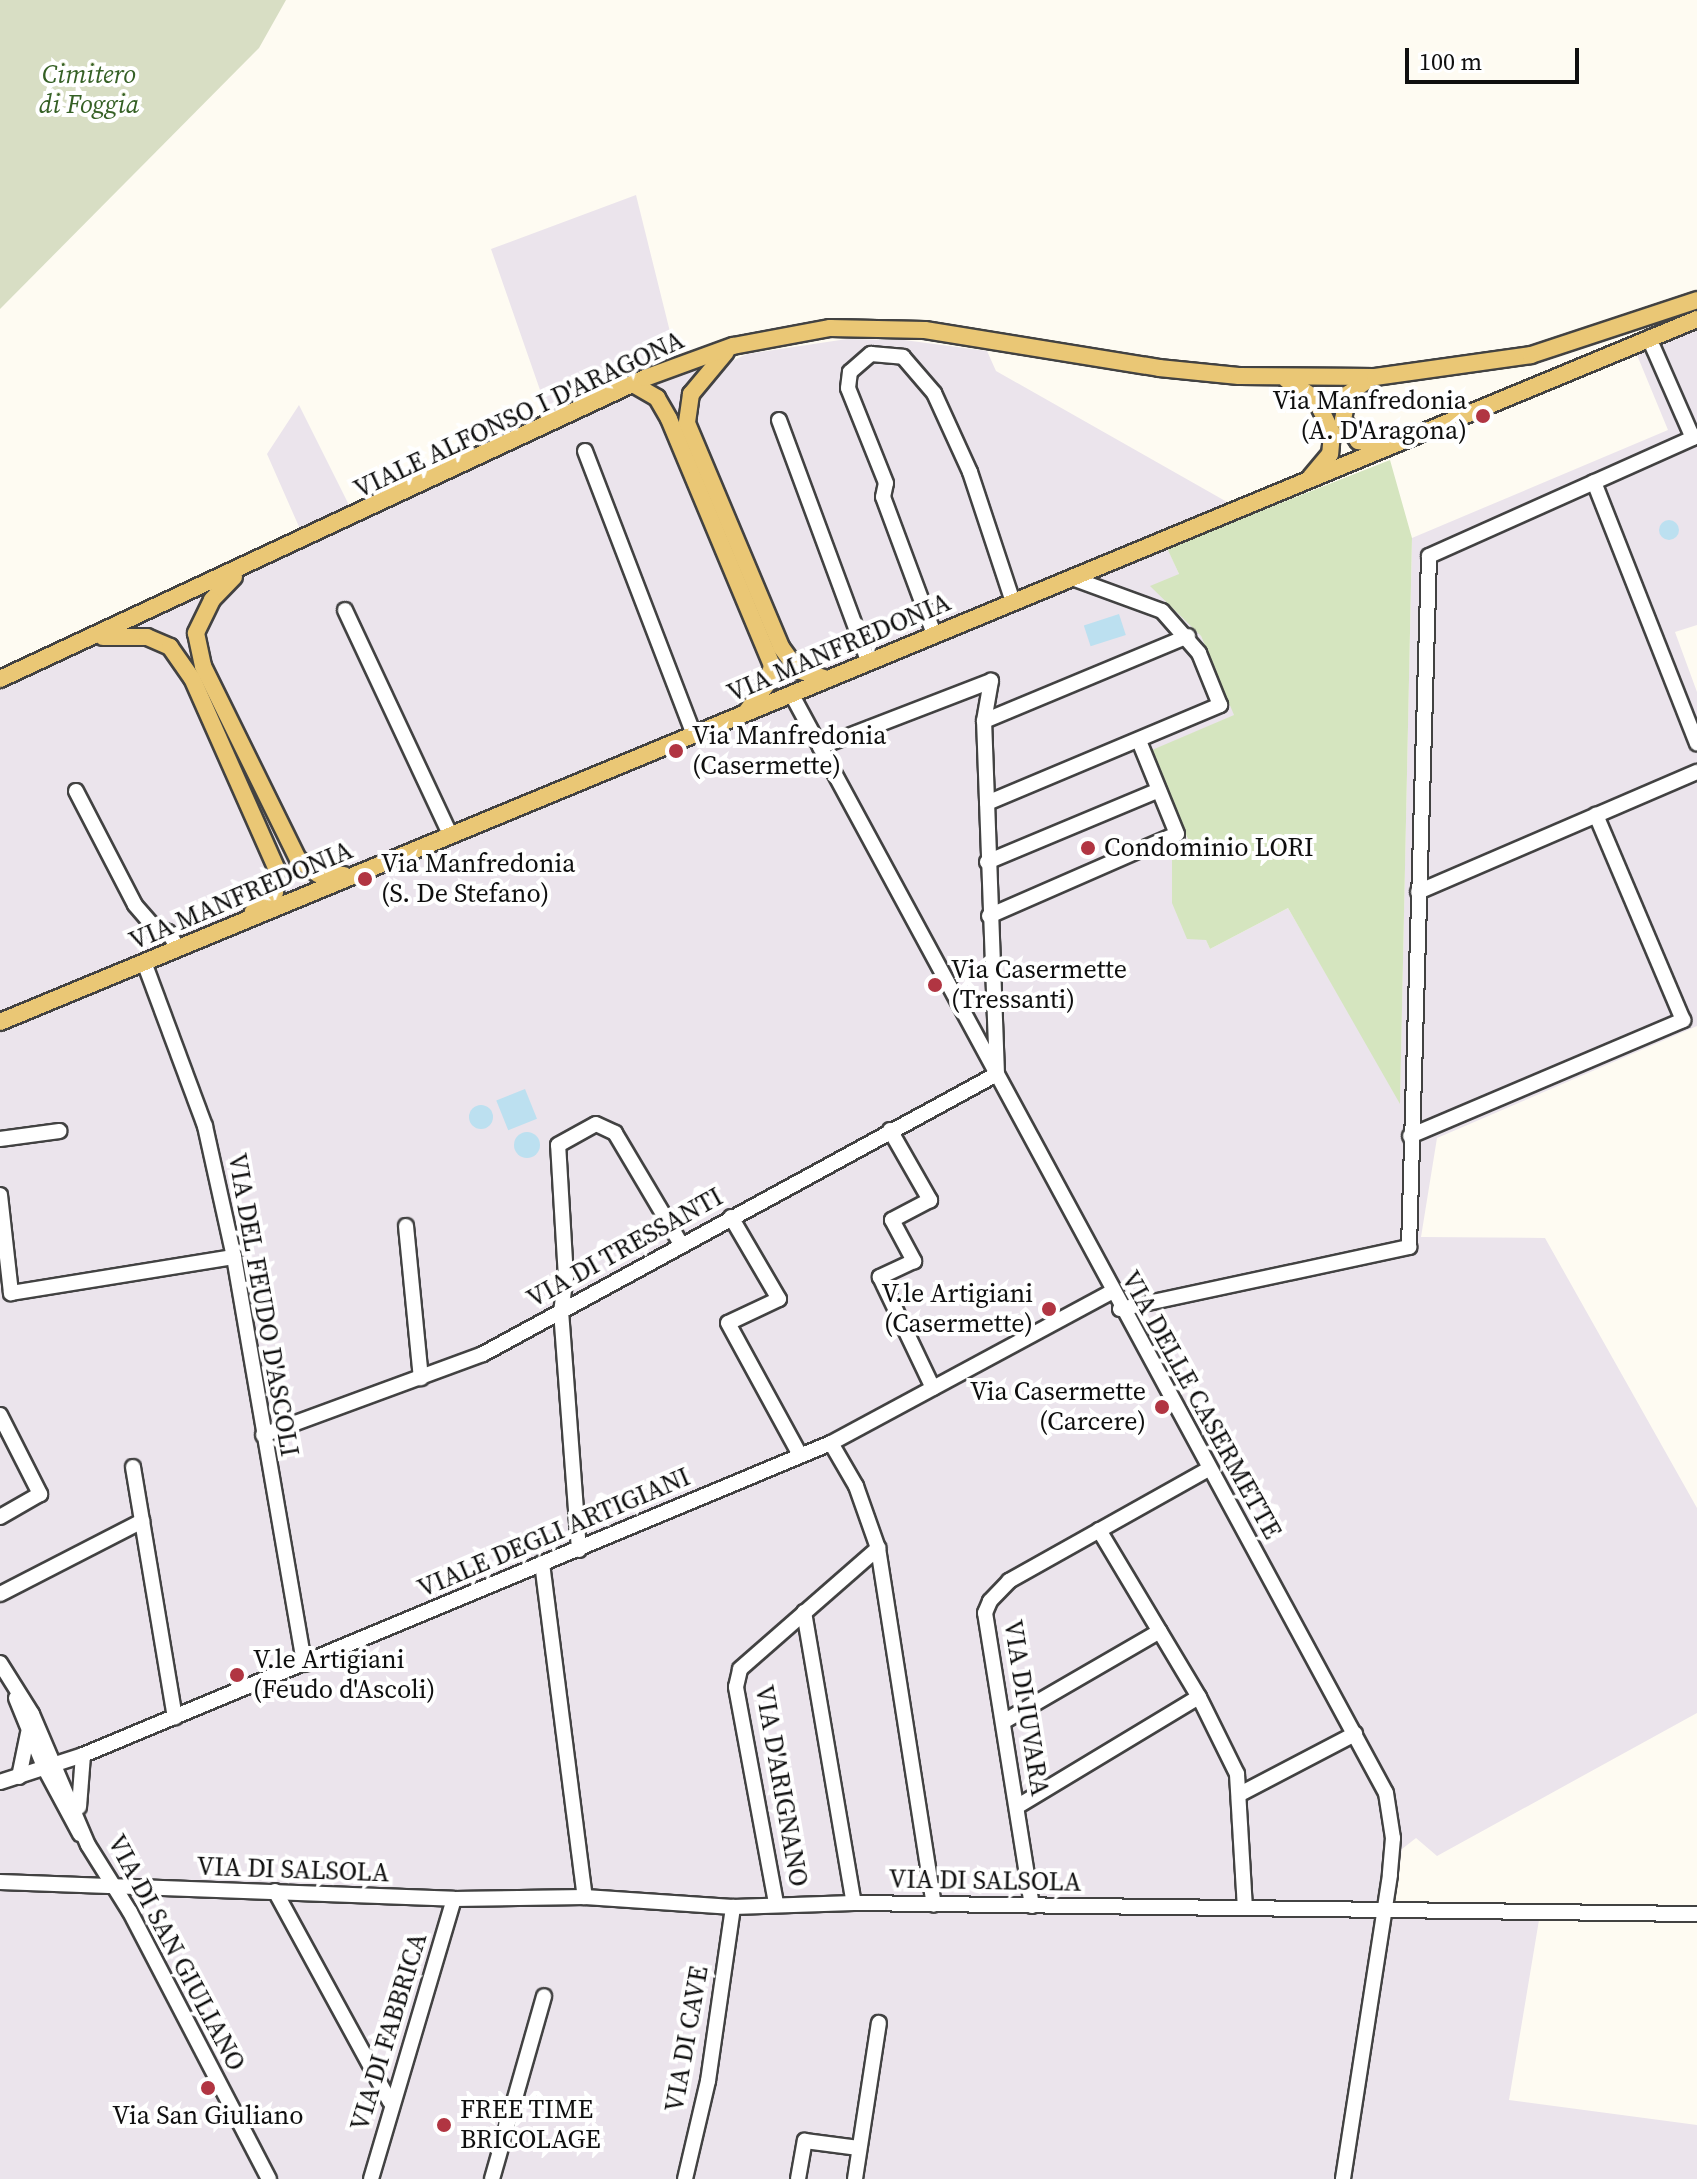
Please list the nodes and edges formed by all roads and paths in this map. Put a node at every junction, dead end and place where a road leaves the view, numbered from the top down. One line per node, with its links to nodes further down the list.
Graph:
1 (1697, 300): 6 (main road)
2 (1697, 319): 3 (main road, VIA MANFREDONIA)
3 (1649, 338): 9 (street); 10 (main road, VIA MANFREDONIA)
4 (733, 346): 5 (main road, VIALE ALFONSO I D'ARAGONA); 7 (main road, VIALE ALFONSO I D'ARAGONA); 23 (main road)
5 (1278, 377): 6 (main road, VIALE ALFONSO I D'ARAGONA); 13 (main road)
6 (1375, 377): 10 (main road)
7 (633, 384): 14 (main road, VIALE ALFONSO I D'ARAGONA); 25 (main road)
8 (779, 420): 21 (street)
9 (1695, 437): 12 (street)
10 (1399, 443): 13 (main road, VIA MANFREDONIA)
11 (585, 451): 27 (street)
12 (1594, 482): 29 (street); 39 (street)
13 (1303, 483): 15 (main road, VIA MANFREDONIA)
14 (241, 570): 20 (main road, VIALE ALFONSO I D'ARAGONA); 38 (main road)
15 (1072, 578): 16 (main road, VIA MANFREDONIA); 19 (street)
16 (1013, 602): 18 (main road, VIA MANFREDONIA); 18 (street)
17 (345, 610): 36 (street)
18 (934, 634): 21 (main road, VIA MANFREDONIA)
19 (1188, 636): 26 (street); 28 (street)
20 (90, 638): 22 (main road, VIALE ALFONSO I D'ARAGONA); 41 (main road)
21 (868, 661): 23 (main road, VIA MANFREDONIA)
22 (0, 679)
23 (828, 679): 24 (main road, VIA MANFREDONIA)
24 (792, 695): 25 (main road, VIA MANFREDONIA); 30 (street, VIA DELLE CASERMETTE)
25 (745, 713): 27 (main road, VIA MANFREDONIA)
26 (984, 721): 30 (street); 34 (street)
27 (694, 735): 36 (main road, VIA MANFREDONIA)
28 (1139, 741): 32 (street); 34 (street)
29 (1697, 743)
30 (820, 747): 45 (street, VIA DELLE CASERMETTE)
31 (1697, 772): 35 (street)
32 (1159, 790): 37 (street); 40 (street)
33 (76, 791): 42 (street)
34 (987, 803): 37 (street)
35 (1596, 815): 39 (street); 48 (street)
36 (450, 834): 38 (main road, VIA MANFREDONIA)
37 (987, 862): 40 (street)
38 (353, 875): 41 (main road, VIA MANFREDONIA)
39 (1418, 892): 48 (street)
40 (989, 916): 45 (street)
41 (238, 922): 42 (main road, VIA MANFREDONIA)
42 (178, 948): 43 (main road, VIA MANFREDONIA)
43 (144, 962): 44 (main road, VIA MANFREDONIA); 54 (street, VIA DEL FEUDO D'ASCOLI)
44 (0, 1022)
45 (997, 1074): 46 (street, VIA DI TRESSANTI); 55 (street, VIA DELLE CASERMETTE)
46 (890, 1130): 51 (street, VIA DI TRESSANTI); 59 (street)
47 (59, 1131): 49 (street)
48 (1410, 1136): 56 (street)
49 (0, 1139)
50 (0, 1195): 54 (street)
51 (731, 1217): 53 (street, VIA DI TRESSANTI); 63 (street)
52 (406, 1226): 58 (street)
53 (681, 1244): 57 (street, VIA DI TRESSANTI); 57 (street)
54 (234, 1257): 61 (street, VIA DEL FEUDO D'ASCOLI)
55 (1111, 1292): 56 (street, VIA DELLE CASERMETTE); 59 (street, VIALE DEGLI ARTIGIANI)
56 (1120, 1309): 65 (street, VIA DELLE CASERMETTE)
57 (561, 1312): 58 (street, VIA DI TRESSANTI); 70 (street)
58 (421, 1378): 61 (street, VIA DI TRESSANTI)
59 (933, 1388): 62 (street, VIALE DEGLI ARTIGIANI)
60 (0, 1415): 66 (street)
61 (263, 1435): 76 (street, VIA DEL FEUDO D'ASCOLI)
62 (831, 1443): 63 (street, VIALE DEGLI ARTIGIANI); 69 (street)
63 (800, 1455): 70 (street, VIALE DEGLI ARTIGIANI)
64 (133, 1467): 67 (street)
65 (1207, 1470): 68 (street, VIA DI IUVARA); 82 (street, VIA DELLE CASERMETTE)
66 (0, 1517)
67 (142, 1521): 72 (street); 79 (street)
68 (1099, 1530): 74 (street); 80 (street, VIA DI IUVARA)
69 (878, 1548): 73 (street, VIA D'ARIGNANO); 98 (street)
70 (579, 1550): 71 (street, VIALE DEGLI ARTIGIANI)
71 (542, 1563): 76 (street, VIALE DEGLI ARTIGIANI); 94 (street)
72 (0, 1594)
73 (804, 1612): 96 (street, VIA D'ARIGNANO); 97 (street)
74 (1160, 1631): 78 (street); 80 (street)
75 (0, 1663): 77 (street, VIA DI SAN GIULIANO)
76 (304, 1664): 79 (street, VIALE DEGLI ARTIGIANI)
77 (14, 1690): 81 (street); 84 (street, VIA DI SAN GIULIANO)
78 (1199, 1697): 87 (street); 88 (street)
79 (175, 1717): 83 (street, VIALE DEGLI ARTIGIANI)
80 (1003, 1722): 88 (street, VIA DI IUVARA)
81 (28, 1732): 84 (street); 85 (street)
82 (1355, 1734): 87 (street); 102 (street, VIA DELLE CASERMETTE)
83 (83, 1755): 84 (street, VIALE DEGLI ARTIGIANI); 89 (street)
84 (51, 1767): 85 (street, VIALE DEGLI ARTIGIANI); 89 (street, VIA DI SAN GIULIANO); 90 (street)
85 (19, 1777): 86 (street, VIALE DEGLI ARTIGIANI)
86 (0, 1782)
87 (1240, 1794): 101 (street)
88 (1018, 1806): 99 (street, VIA DI IUVARA)
89 (79, 1815): 90 (street, VIA DI SAN GIULIANO)
90 (88, 1845): 92 (street, VIA DI SAN GIULIANO)
91 (0, 1882): 92 (street, VIA DI SALSOLA)
92 (110, 1887): 93 (street, VIA DI SALSOLA); 108 (street, VIA DI SAN GIULIANO)
93 (275, 1891): 95 (street, VIA DI SALSOLA); 106 (street)
94 (585, 1897): 95 (street, VIA DI SALSOLA); 100 (street, VIA DI SALSOLA)
95 (454, 1899): 106 (street, VIA DI FABBRICA)
96 (776, 1903): 97 (street, VIA DI SALSOLA); 100 (street, VIA DI SALSOLA)
97 (854, 1903): 98 (street, VIA DI SALSOLA)
98 (934, 1905): 99 (street, VIA DI SALSOLA)
99 (1032, 1906): 101 (street, VIA DI SALSOLA)
100 (733, 1907): 111 (street, VIA DI CAVE)
101 (1245, 1908): 102 (street, VIA DI SALSOLA)
102 (1385, 1909): 103 (street, VIA DI SALSOLA); 114 (street, VIA DELLE CASERMETTE)
103 (1697, 1914)
104 (544, 1996): 110 (street)
105 (879, 2023): 107 (street)
106 (390, 2102): 109 (street, VIA DI FABBRICA)
107 (859, 2148): 112 (street); 113 (street)
108 (269, 2179)
109 (371, 2179)
110 (492, 2179)
111 (685, 2179)
112 (798, 2179)
113 (855, 2179)
114 (1343, 2179)

